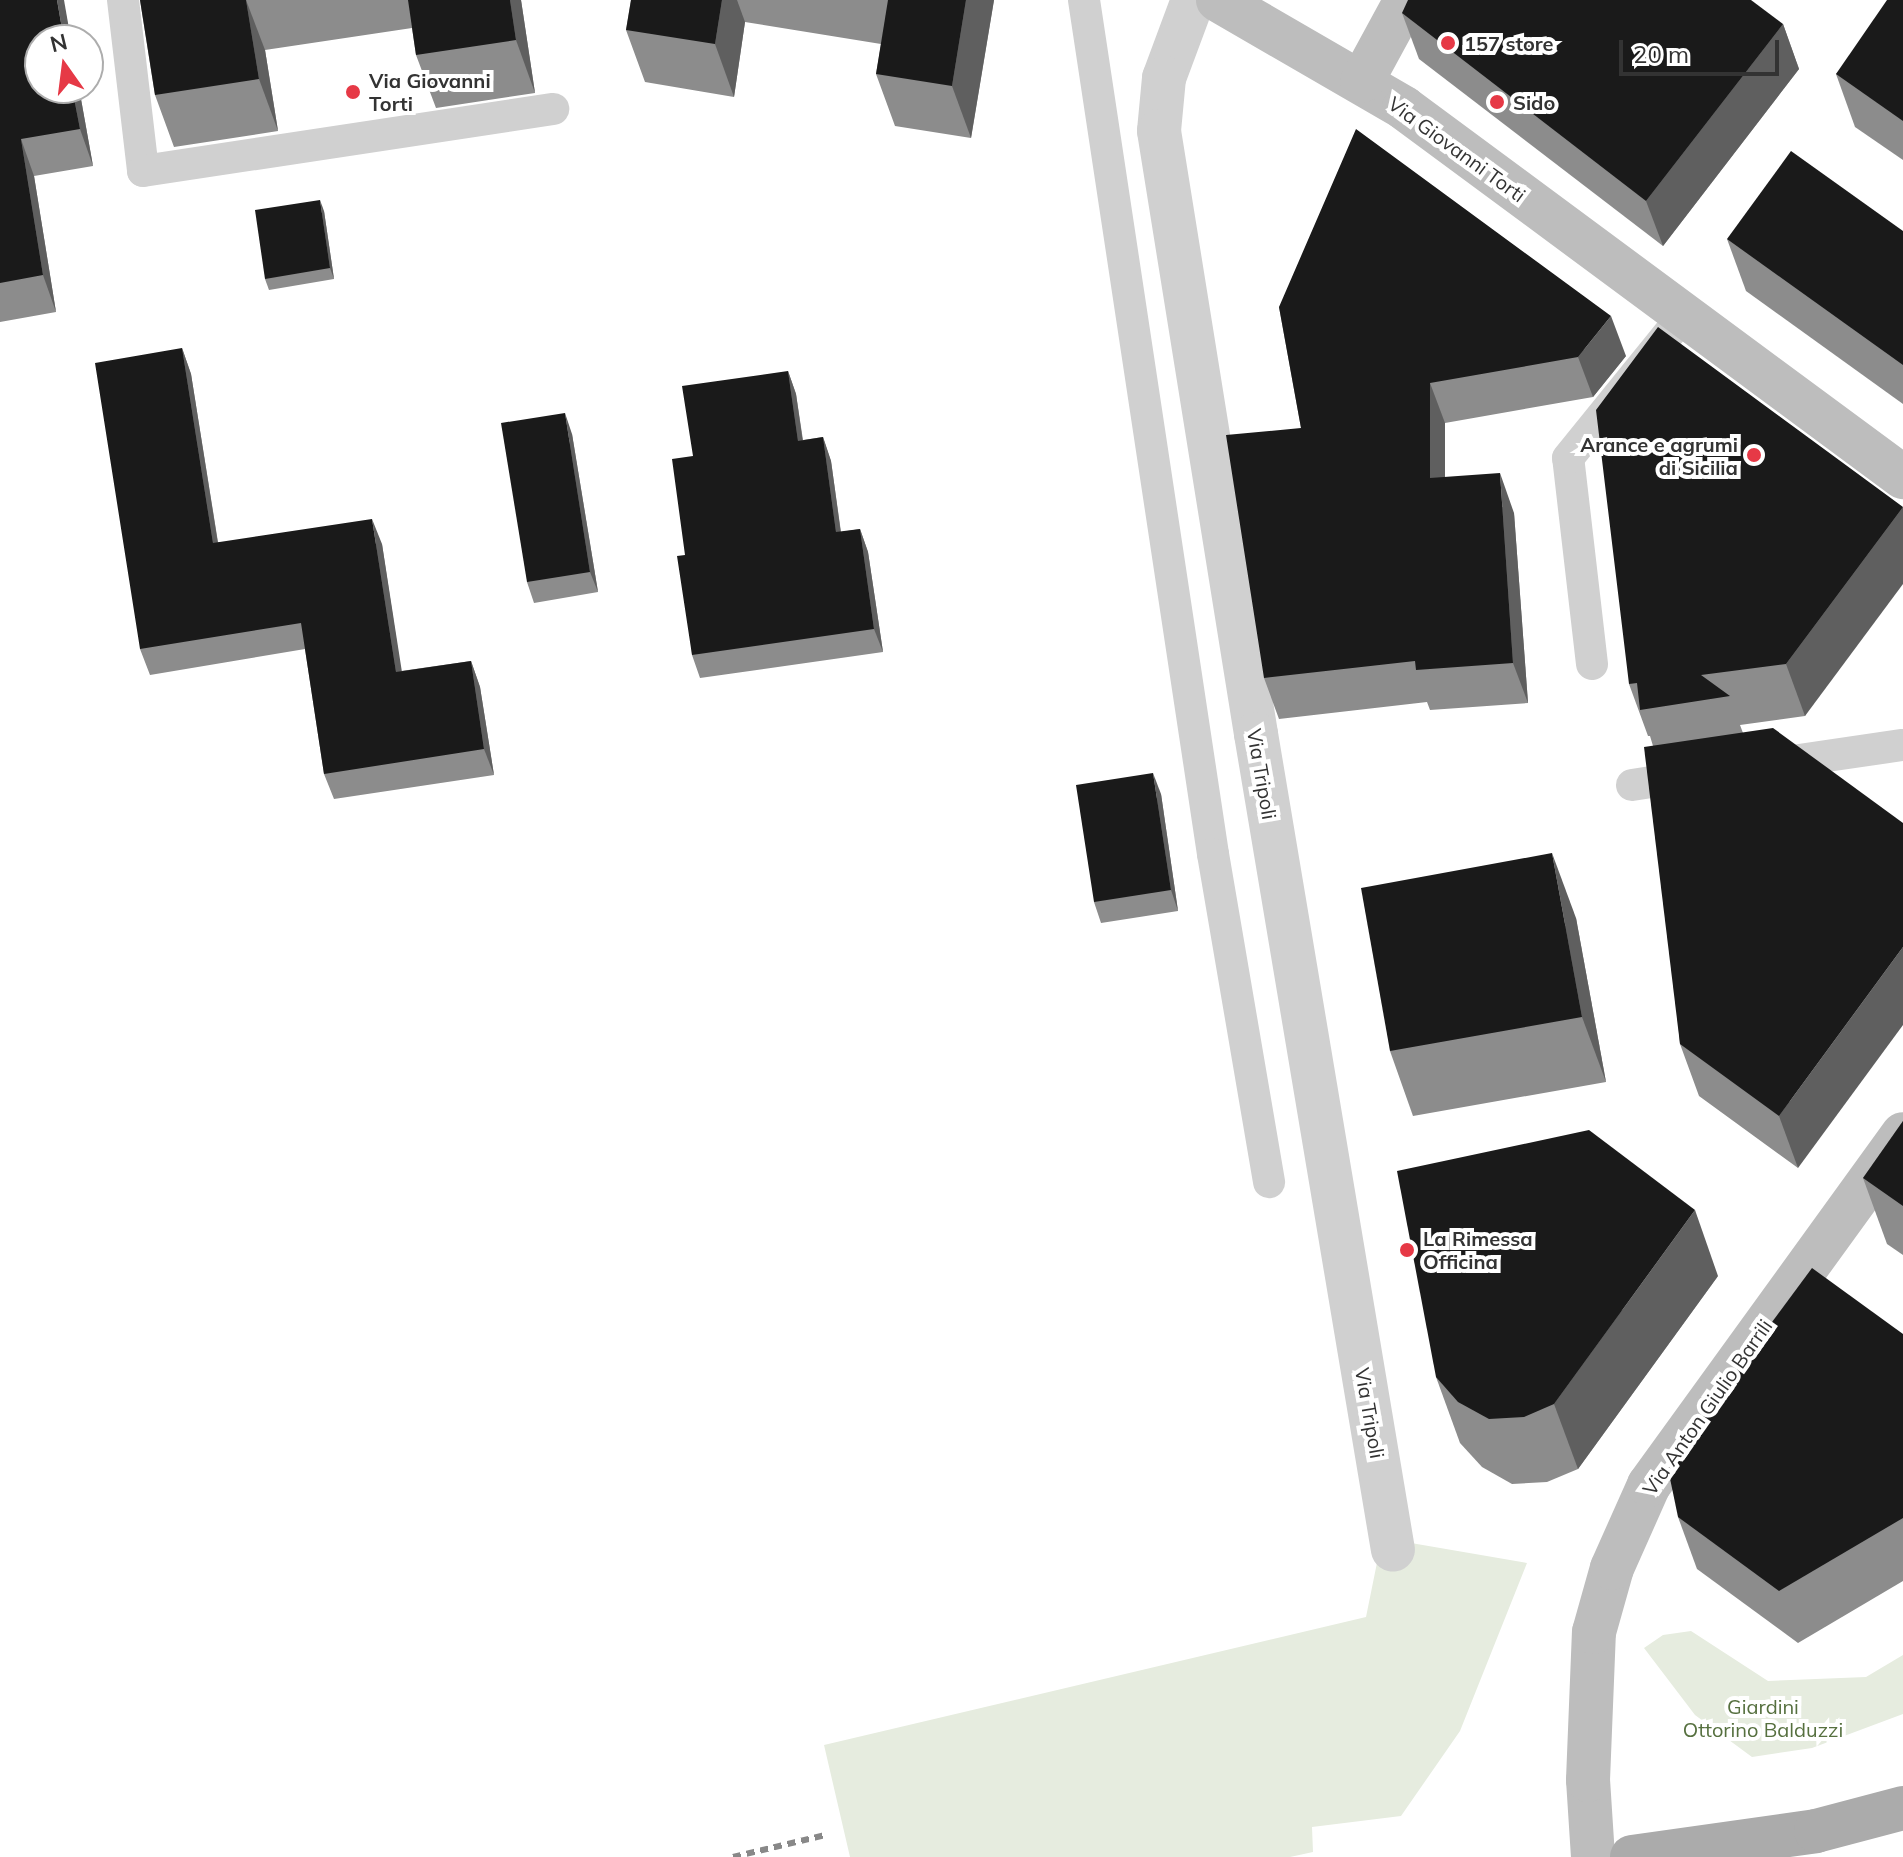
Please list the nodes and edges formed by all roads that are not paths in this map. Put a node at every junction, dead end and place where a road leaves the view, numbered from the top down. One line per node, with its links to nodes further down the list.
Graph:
1 (123, 0): 7 (lane)
2 (1084, 0): 14 (lane)
3 (1193, 0): 15 (street, Via Tripoli)
4 (1218, 0): 6 (street, Via Giovanni Torti)
5 (1406, 0): 6 (street)
6 (1362, 81): 8 (street, Via Giovanni Torti)
7 (553, 109)
8 (1684, 315): 9 (street, Via Giovanni Torti); 10 (lane)
9 (1903, 477)
10 (1592, 664)
11 (1903, 745): 12 (lane)
12 (1632, 785)
13 (1903, 1134): 17 (street, Via Anton Giulio Barrili)
14 (1269, 1182)
15 (1393, 1550)
16 (1903, 1808): 18 (main road)
17 (1593, 1857)
18 (1632, 1857)

